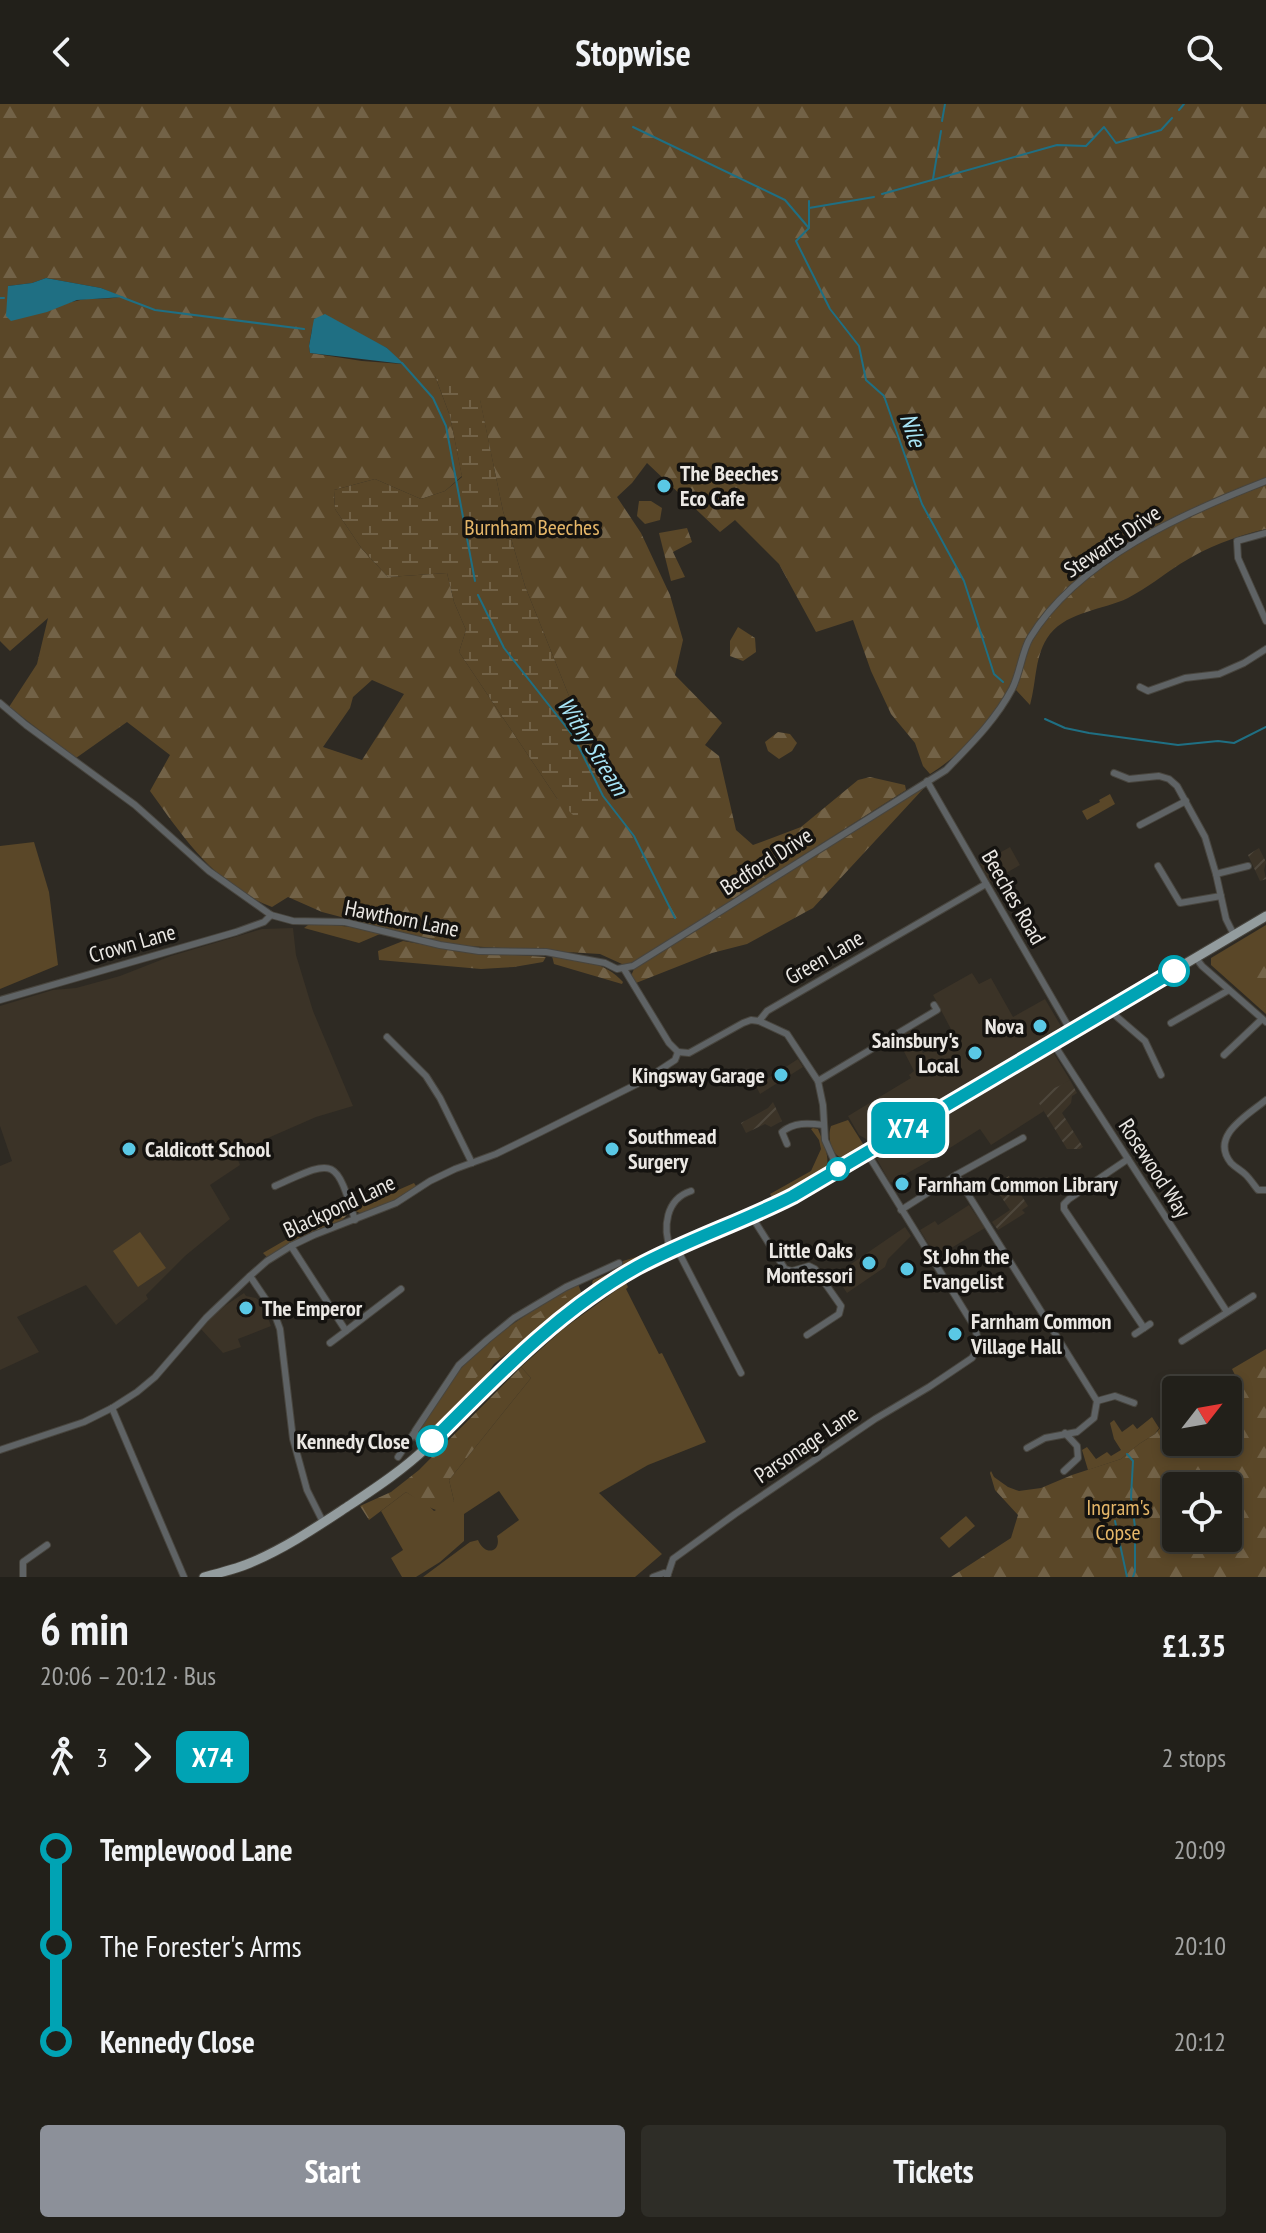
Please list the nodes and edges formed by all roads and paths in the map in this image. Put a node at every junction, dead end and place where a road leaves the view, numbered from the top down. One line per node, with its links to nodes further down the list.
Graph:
1 (1266, 482): 8 (street, Stewarts Drive)
2 (1266, 533): 3 (street)
3 (1266, 621)
4 (1266, 649): 5 (street)
5 (1140, 687)
6 (0, 703): 16 (street, Hawthorn Lane)
7 (1114, 773): 9 (street)
8 (927, 781): 14 (street, Beeches Road); 20 (street, Bedford Drive)
9 (1186, 801): 10 (street); 13 (street)
10 (1140, 825)
11 (1158, 866): 15 (street)
12 (1248, 866): 13 (street)
13 (1216, 874): 15 (street)
14 (986, 884): 25 (street, Green Lane); 28 (street, Beeches Road)
15 (1221, 896): 18 (street)
16 (271, 915): 20 (street, Hawthorn Lane); 22 (street, Crown Lane)
17 (1266, 916): 18 (main road)
18 (1234, 935): 19 (main road)
19 (1196, 958): 21 (street); 24 (main road)
20 (624, 969): 31 (street)
21 (1229, 990): 26 (street); 27 (street)
22 (0, 1000)
23 (938, 1010): 34 (street)
24 (1109, 1010): 28 (main road); 33 (street)
25 (759, 1021): 31 (street, Green Lane); 34 (street)
26 (1264, 1021): 32 (street)
27 (1171, 1023)
28 (1071, 1031): 30 (main road)
29 (387, 1037): 41 (street)
30 (1053, 1043): 39 (main road); 40 (street, Rosewood Way)
31 (678, 1052): 41 (street, Blackpond Lane)
32 (1224, 1055)
33 (1161, 1075)
34 (818, 1081): 36 (street)
35 (1266, 1100): 45 (street)
36 (824, 1125): 38 (street); 42 (street)
37 (1023, 1138): 43 (street)
38 (787, 1144)
39 (867, 1153): 42 (main road); 48 (street)
40 (1128, 1159): 59 (street, Rosewood Way); 61 (street)
41 (472, 1163): 50 (street, Blackpond Lane)
42 (838, 1169): 49 (main road)
43 (956, 1175): 48 (street); 66 (street)
44 (275, 1186): 50 (street)
45 (1262, 1190): 47 (street)
46 (691, 1191): 52 (street)
47 (1255, 1199)
48 (901, 1210): 78 (street, Parsonage Lane)
49 (752, 1217): 52 (main road); 62 (street)
50 (355, 1220): 51 (street, Blackpond Lane)
51 (291, 1246): 54 (street, Blackpond Lane); 60 (street)
52 (674, 1250): 57 (main road); 65 (street)
53 (619, 1263): 55 (street)
54 (250, 1276): 68 (street, Blackpond Lane); 76 (street)
55 (585, 1279): 57 (street); 69 (street)
56 (401, 1289): 60 (street)
57 (593, 1294): 71 (main road)
58 (1253, 1296): 59 (street)
59 (1227, 1312): 63 (street)
60 (346, 1331): 64 (street)
61 (1135, 1334)
62 (807, 1335)
63 (1182, 1341)
64 (330, 1343)
65 (741, 1373)
66 (1097, 1401): 67 (street); 70 (street)
67 (1134, 1403)
68 (112, 1408): 73 (street, Blackpond Lane); 80 (street)
69 (414, 1433): 71 (street); 74 (street)
70 (1065, 1433): 72 (street); 75 (street)
71 (425, 1448): 76 (main road)
72 (1027, 1448)
73 (0, 1450)
74 (398, 1457)
75 (1064, 1471)
76 (323, 1522): 81 (main road)
77 (47, 1545): 79 (street)
78 (668, 1576): 82 (street)
79 (23, 1577)
80 (184, 1577)
81 (204, 1577)
82 (653, 1577)

